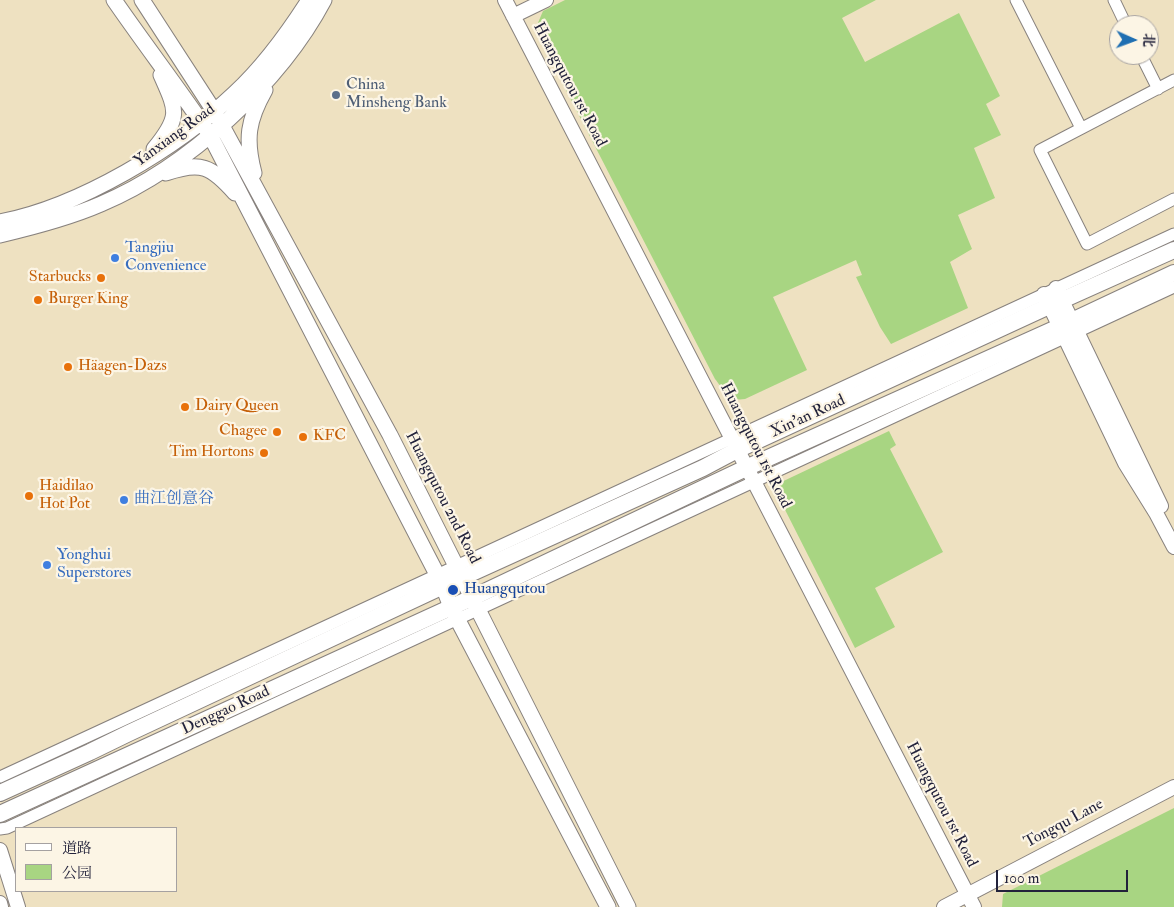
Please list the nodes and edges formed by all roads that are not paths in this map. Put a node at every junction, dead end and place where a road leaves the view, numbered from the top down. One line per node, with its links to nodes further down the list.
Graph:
1 (114, 0): 11 (main road)
2 (142, 0): 16 (main road, Huangqutou 2nd Road)
3 (309, 0): 16 (main road, Yanxiang Road)
4 (324, 0): 13 (main road, Yanxiang Road)
5 (528, 0): 9 (street)
6 (546, 0): 9 (street)
7 (1016, 0): 19 (street)
8 (1114, 0): 10 (street)
9 (509, 9): 34 (street, Huangqutou 1st Road)
10 (1121, 15)
11 (151, 53): 17 (main road); 21 (main road)
12 (1146, 65): 15 (street)
13 (276, 68): 18 (main road, Yanxiang Road); 23 (main road)
14 (1174, 80): 15 (street)
15 (1158, 88): 19 (street)
16 (214, 111): 17 (main road, Yanxiang Road); 18 (main road, Huangqutou 2nd Road)
17 (201, 121): 20 (main road); 21 (main road, Yanxiang Road)
18 (222, 124): 20 (main road, Yanxiang Road); 23 (main road, Huangqutou 2nd Road)
19 (1081, 128): 24 (street)
20 (210, 135): 22 (main road, Yanxiang Road); 25 (main road)
21 (146, 159): 26 (main road, Yanxiang Road)
22 (146, 180): 25 (main road); 28 (main road, Yanxiang Road)
23 (260, 194): 38 (main road, Huangqutou 2nd Road)
24 (1174, 199)
25 (248, 207): 39 (main road)
26 (0, 222)
27 (1174, 234): 32 (street)
28 (0, 235)
29 (1174, 250): 32 (main road, Xin'an Road)
30 (1174, 273): 33 (main road, Xin'an Road)
31 (1174, 287): 33 (street)
32 (1052, 297): 33 (street); 34 (main road, Xin'an Road)
33 (1067, 330): 35 (main road, Xin'an Road); 36 (street); 37 (street)
34 (734, 444): 35 (street, Huangqutou 1st Road); 38 (main road, Xin'an Road)
35 (750, 475): 40 (main road, Xin'an Road); 48 (street, Huangqutou 1st Road)
36 (1174, 531)
37 (1174, 547)
38 (460, 572): 39 (main road, Xin'an Road); 40 (main road, Huangqutou 2nd Road)
39 (440, 580): 41 (main road); 42 (street); 44 (main road, Denggao Road)
40 (475, 603): 41 (main road, Xin'an Road); 53 (main road, Huangqutou 2nd Road)
41 (454, 613): 45 (main road, Denggao Road); 46 (street); 52 (main road)
42 (0, 777)
43 (1174, 787): 48 (street, Tongqu Lane)
44 (0, 793)
45 (0, 814)
46 (0, 829)
47 (0, 850): 51 (street)
48 (970, 901): 54 (street, Tongqu Lane)
49 (0, 903): 50 (street)
50 (1, 907)
51 (18, 907)
52 (608, 907)
53 (628, 907)
54 (944, 907)

